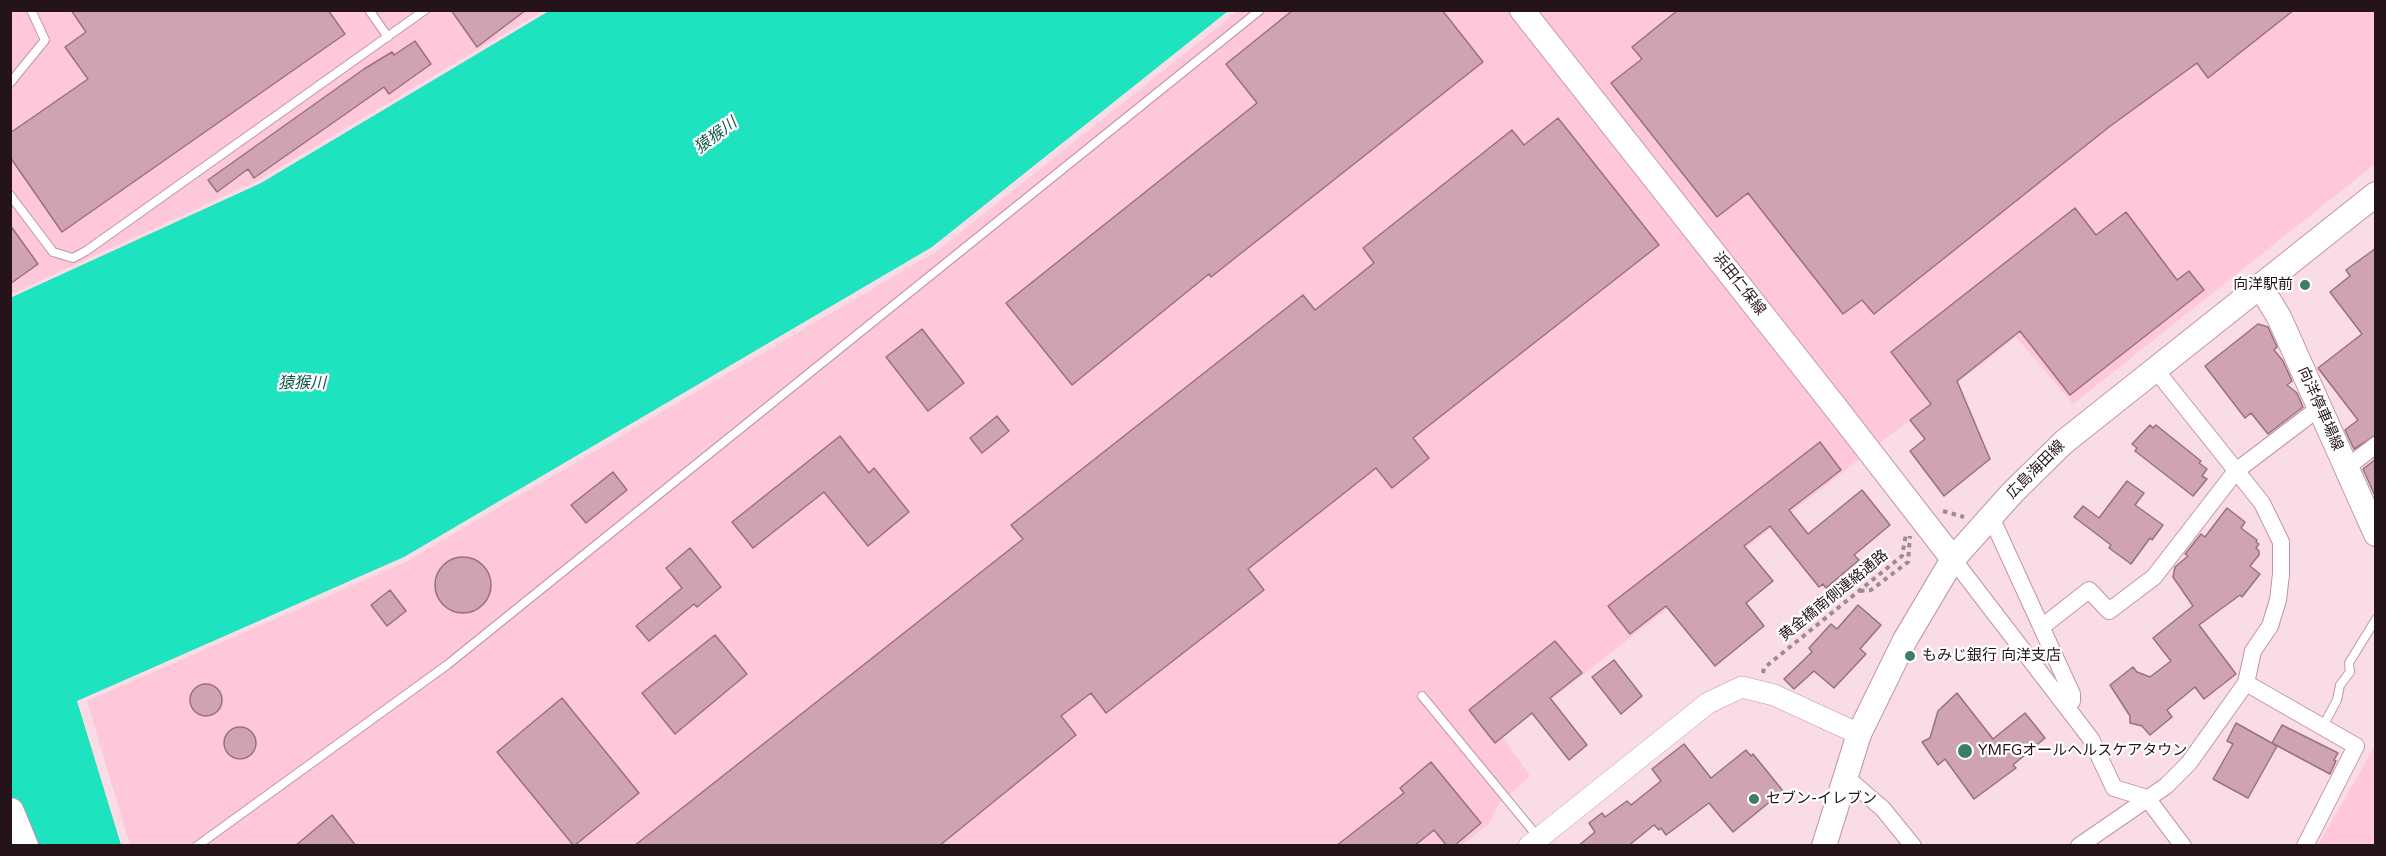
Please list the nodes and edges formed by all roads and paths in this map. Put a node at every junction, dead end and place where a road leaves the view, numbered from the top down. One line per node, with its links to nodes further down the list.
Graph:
1 (31, 10): 7 (lane)
2 (369, 10): 6 (lane)
3 (425, 10): 6 (lane)
4 (1260, 10): 35 (lane)
5 (1522, 10): 20 (main road, 浜田仁保線)
6 (388, 37): 9 (lane)
7 (10, 83)
8 (2376, 194): 10 (main road, 広島海田線)
9 (10, 195)
10 (2260, 286): 11 (main road, 広島海田線); 12 (main road, 向洋停車場線)
11 (2155, 369): 15 (street); 18 (main road, 広島海田線)
12 (2319, 408): 14 (main road, 向洋停車場線); 15 (street)
13 (2376, 445): 14 (street)
14 (2346, 468): 19 (main road, 向洋停車場線)
15 (2236, 471): 23 (street); 24 (street)
16 (1941, 510): 17 (path)
17 (1957, 517)
18 (1991, 517): 20 (main road, 広島海田線); 23 (street)
19 (2376, 534)
20 (1953, 560): 27 (street); 29 (main road, 広島海田線)
21 (1858, 592): 21 (path, 黄金橋南側連絡通路); 25 (path, 黄金橋南側連絡通路)
22 (2376, 619): 28 (lane)
23 (2043, 627): 27 (street)
24 (2246, 683): 28 (street); 31 (street)
25 (1760, 690): 29 (street); 33 (street)
26 (1422, 696): 33 (lane)
27 (2067, 707): 31 (street)
28 (2323, 726): 40 (street)
29 (1859, 734): 30 (main road, 広島海田線)
30 (1846, 777): 36 (main road, 広島海田線); 37 (street)
31 (2147, 798): 38 (street); 39 (street)
32 (10, 812): 34 (highway)
33 (1534, 842)
34 (24, 846)
35 (197, 846)
36 (1824, 846)
37 (1913, 846)
38 (2079, 846)
39 (2183, 846)
40 (2305, 846)

